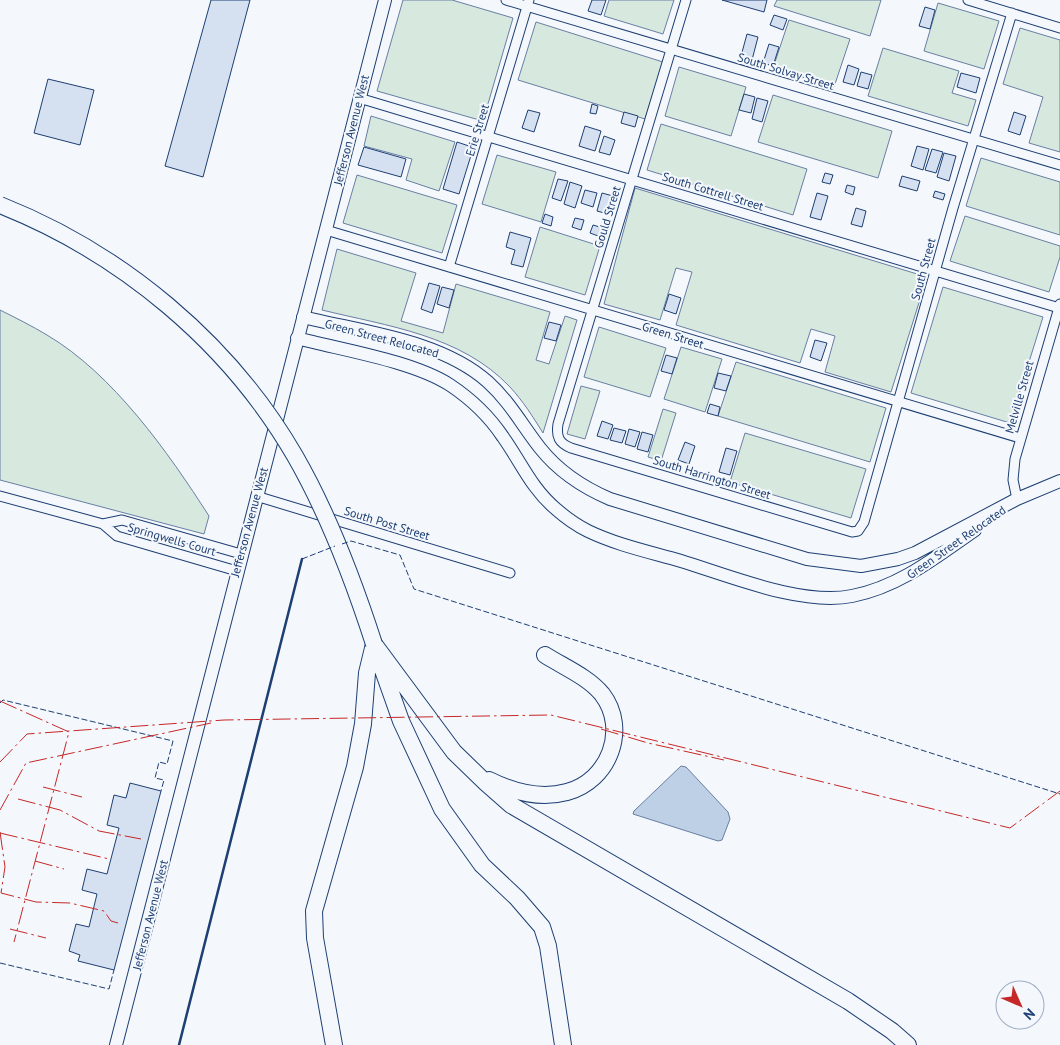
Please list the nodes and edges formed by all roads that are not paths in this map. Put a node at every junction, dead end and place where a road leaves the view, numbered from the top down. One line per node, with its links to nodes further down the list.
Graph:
1 (385, 0): 9 (street, Jefferson Avenue West)
2 (506, 0): 5 (street, South Solvay Street)
3 (686, 0): 8 (street, Gould Street)
4 (968, 0): 6 (street)
5 (528, 3): 8 (street, South Solvay Street); 10 (street, Erie Street)
6 (1012, 13): 7 (street); 11 (street, South Street)
7 (1060, 28)
8 (671, 50): 11 (street, South Solvay Street); 13 (street, Gould Street)
9 (360, 98): 10 (street, South Cottrell Street); 15 (street, Jefferson Avenue West)
10 (488, 137): 13 (street, South Cottrell Street); 16 (street, Erie Street)
11 (973, 141): 12 (street, South Solvay Street); 17 (street, South Street)
12 (1060, 165)
13 (631, 180): 17 (street, South Cottrell Street); 19 (street, Gould Street)
14 (0, 205): 34 (highway, bridge)
15 (326, 230): 16 (street, Green Street); 20 (street, Jefferson Avenue West)
16 (450, 267): 19 (street, Green Street)
17 (936, 271): 18 (street, South Cottrell Street); 22 (street, South Street)
18 (1059, 306): 23 (street, Melville Street)
19 (592, 310): 22 (street, Green Street); 24 (street, Gould Street)
20 (303, 317): 21 (street, Jefferson Avenue West); 28 (street, Green Street Relocated)
21 (297, 338): 27 (street, Jefferson Avenue West); 28 (street, Green Street Relocated)
22 (897, 402): 23 (street, Green Street); 30 (street, South Street)
23 (1020, 438): 28 (street, Melville Street)
24 (560, 441): 30 (street, South Harrington Street)
25 (1060, 482): 28 (street)
26 (0, 496): 29 (street, Springwells Court)
27 (256, 496): 31 (street, Jefferson Avenue West); 33 (street, South Post Street)
28 (1017, 499)
29 (103, 524): 31 (street, Springwells Court); 32 (street, Springwells Court)
30 (858, 530)
31 (241, 554): 32 (street, Jefferson Avenue West)
32 (237, 571): 37 (street, Jefferson Avenue West)
33 (510, 573)
34 (374, 644): 36 (highway); 38 (highway); 39 (highway)
35 (545, 655): 36 (highway)
36 (469, 768): 40 (highway)
37 (116, 1045)
38 (334, 1045)
39 (563, 1045)
40 (908, 1045)

